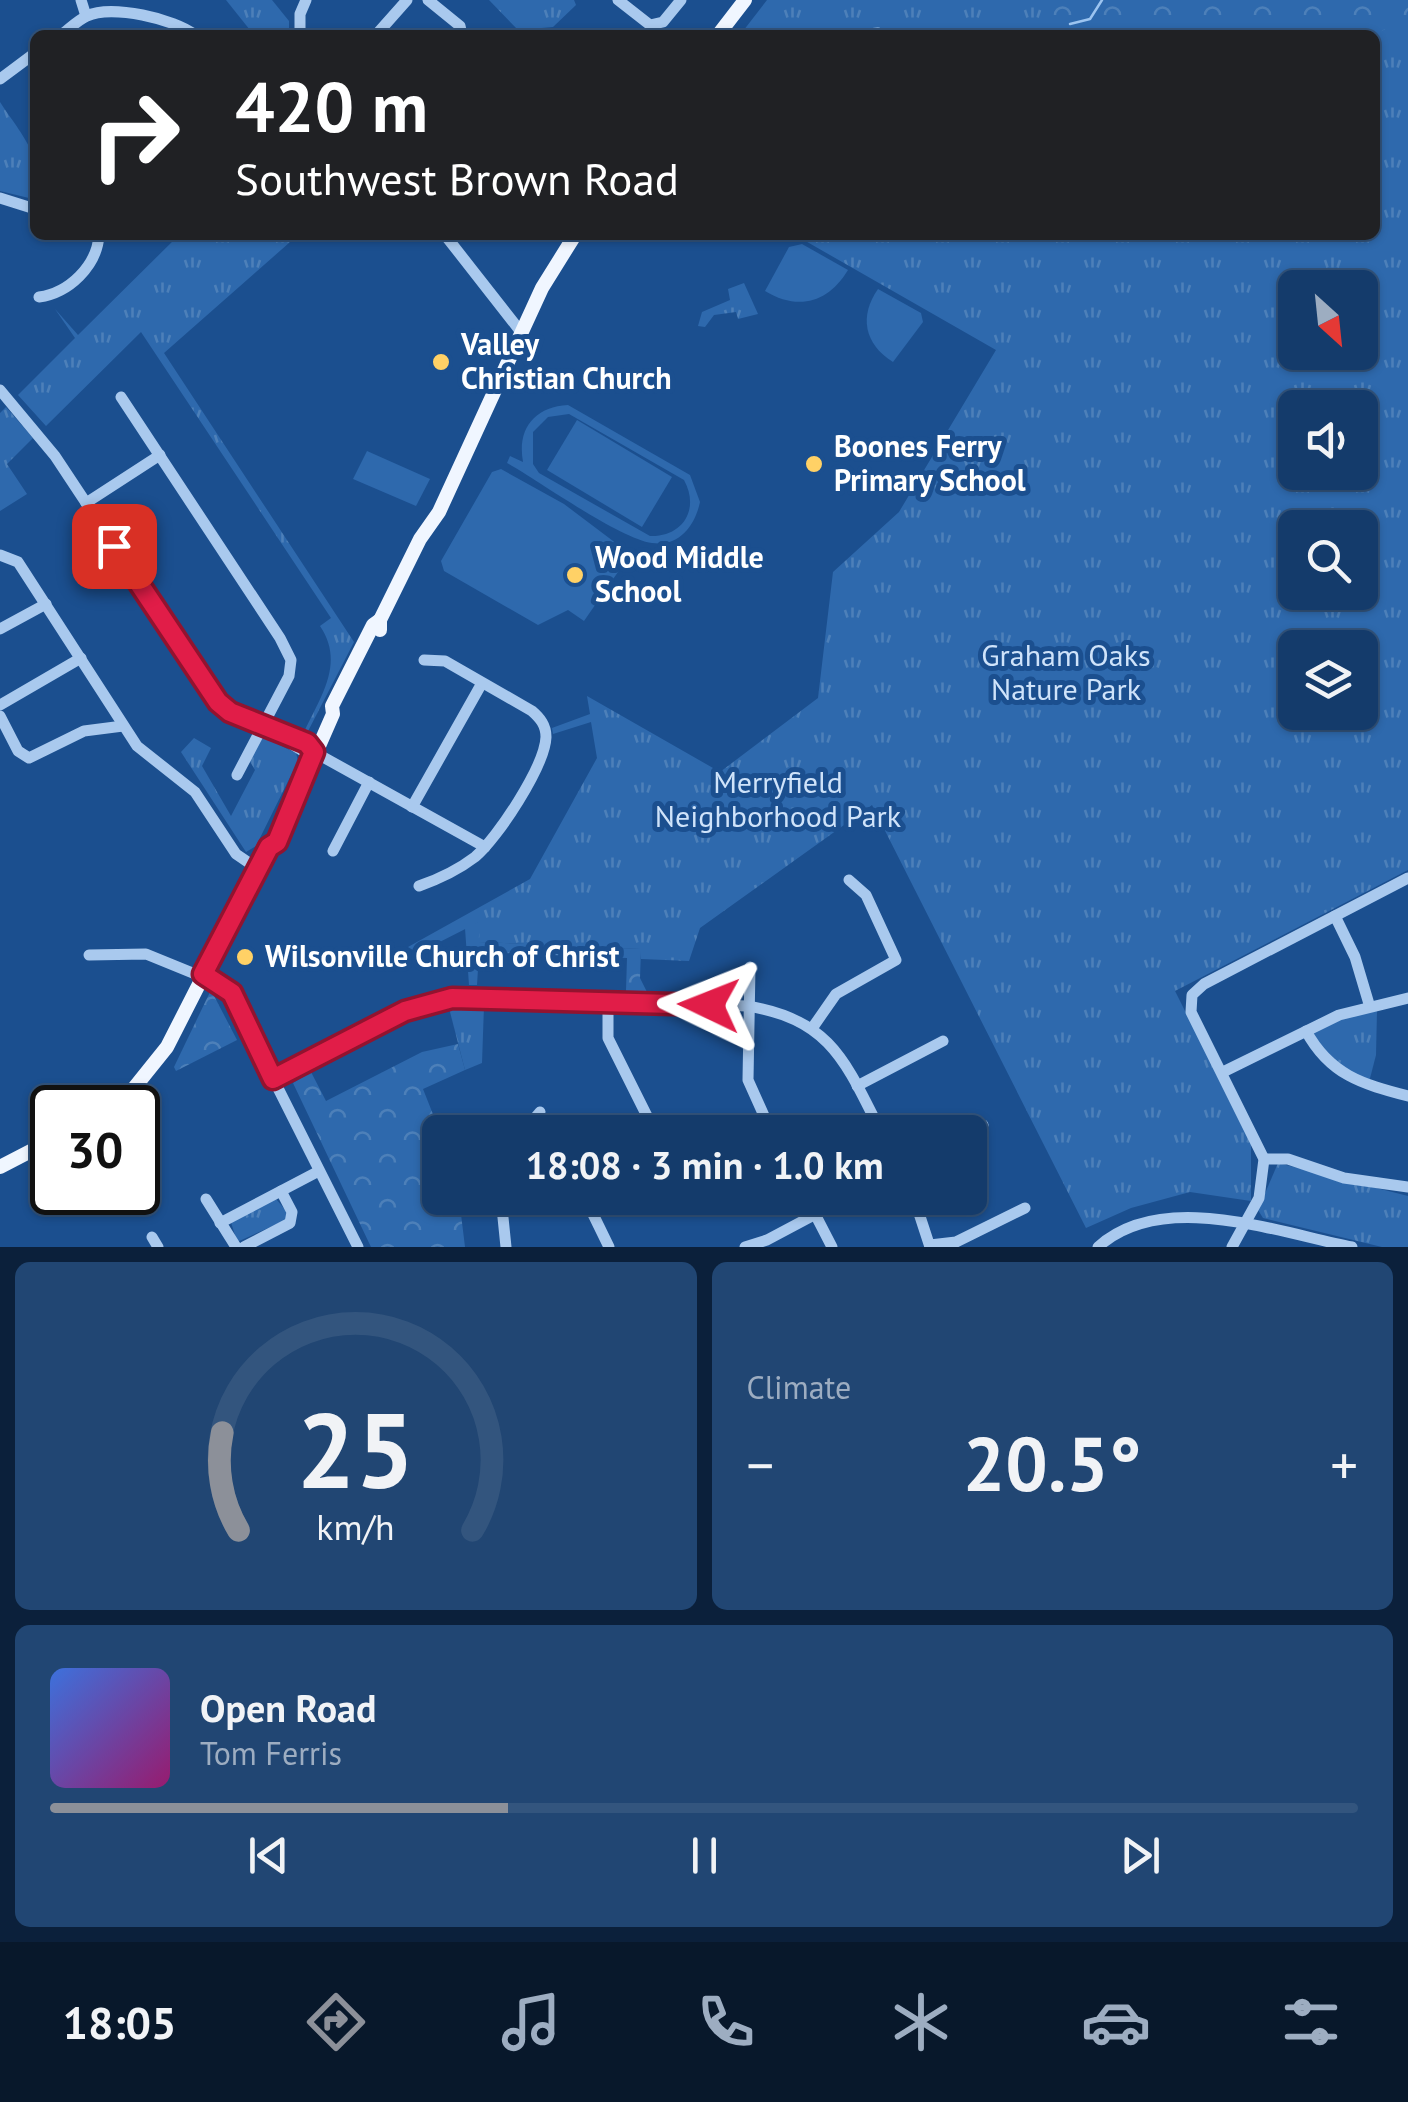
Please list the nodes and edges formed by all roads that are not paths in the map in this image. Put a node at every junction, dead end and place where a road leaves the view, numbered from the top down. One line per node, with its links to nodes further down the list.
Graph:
1 (81, 0): 11 (street)
2 (127, 0): 10 (street)
3 (306, 0): 14 (street)
4 (407, 0): 15 (street)
5 (428, 0): 16 (street)
6 (618, 0): 7 (street)
7 (680, 0)
8 (745, 0): 17 (main road)
9 (755, 0): 18 (main road)
10 (126, 14): 11 (street); 13 (street)
11 (86, 16): 12 (street)
12 (67, 30)
13 (186, 30)
14 (300, 30)
15 (380, 30)
16 (461, 30)
17 (722, 30)
18 (732, 30)
19 (30, 57): 20 (street)
20 (0, 80)
21 (0, 198): 22 (street)
22 (30, 207)
23 (98, 240): 28 (street)
24 (450, 240): 29 (street)
25 (562, 240): 27 (main road)
26 (572, 240): 27 (main road)
27 (549, 274): 29 (main road)
28 (39, 296)
29 (521, 332): 44 (main road)
30 (0, 390): 33 (street)
31 (120, 397): 32 (street)
32 (160, 454): 33 (street); 43 (street)
33 (86, 503): 43 (street)
34 (0, 555): 35 (street)
35 (46, 604): 36 (street); 37 (street)
36 (0, 629)
37 (81, 658): 40 (street); 42 (street)
38 (424, 660): 39 (street)
39 (482, 683): 47 (street); 48 (street)
40 (0, 704)
41 (0, 716): 42 (street)
42 (122, 726): 50 (street)
43 (264, 727): 44 (street); 45 (street)
44 (314, 752): 46 (street); 50 (main road)
45 (237, 775)
46 (368, 782): 47 (street); 49 (street)
47 (412, 807): 48 (street)
48 (486, 847): 53 (street)
49 (333, 851)
50 (258, 868): 57 (main road)
51 (1408, 879): 54 (street)
52 (849, 880): 62 (street)
53 (419, 886)
54 (1335, 916): 60 (street); 65 (street)
55 (89, 955): 57 (street)
56 (750, 967): 61 (street)
57 (203, 974): 66 (street); 67 (main road)
58 (1408, 998): 60 (street)
59 (608, 1001): 61 (street); 66 (street); 72 (street)
60 (1368, 1004): 63 (street)
61 (748, 1006): 62 (street); 73 (street)
62 (814, 1027): 68 (street)
63 (1306, 1031): 65 (street); 69 (street)
64 (943, 1041): 68 (street)
65 (1223, 1072): 76 (street)
66 (273, 1079): 78 (street)
67 (137, 1085)
68 (858, 1086): 74 (street)
69 (1408, 1096)
70 (540, 1112): 71 (street)
71 (537, 1115)
72 (646, 1115)
73 (764, 1115)
74 (872, 1115)
75 (30, 1151): 77 (main road)
76 (1264, 1159): 79 (street); 89 (street)
77 (0, 1167)
78 (319, 1171): 80 (street); 94 (street)
79 (1408, 1187)
80 (281, 1191): 88 (street); 93 (street)
81 (206, 1199): 88 (street)
82 (1024, 1208): 91 (street)
83 (503, 1215): 95 (street)
84 (593, 1215): 96 (street)
85 (813, 1215): 97 (street)
86 (816, 1215): 98 (street)
87 (920, 1215): 91 (street)
88 (220, 1223): 92 (street)
89 (1244, 1226): 90 (street); 99 (street); 100 (street)
90 (1330, 1245): 101 (street)
91 (930, 1246)
92 (236, 1247)
93 (244, 1247)
94 (358, 1247)
95 (506, 1247)
96 (609, 1247)
97 (744, 1247)
98 (832, 1247)
99 (1098, 1247)
100 (1232, 1247)
101 (1352, 1247)

